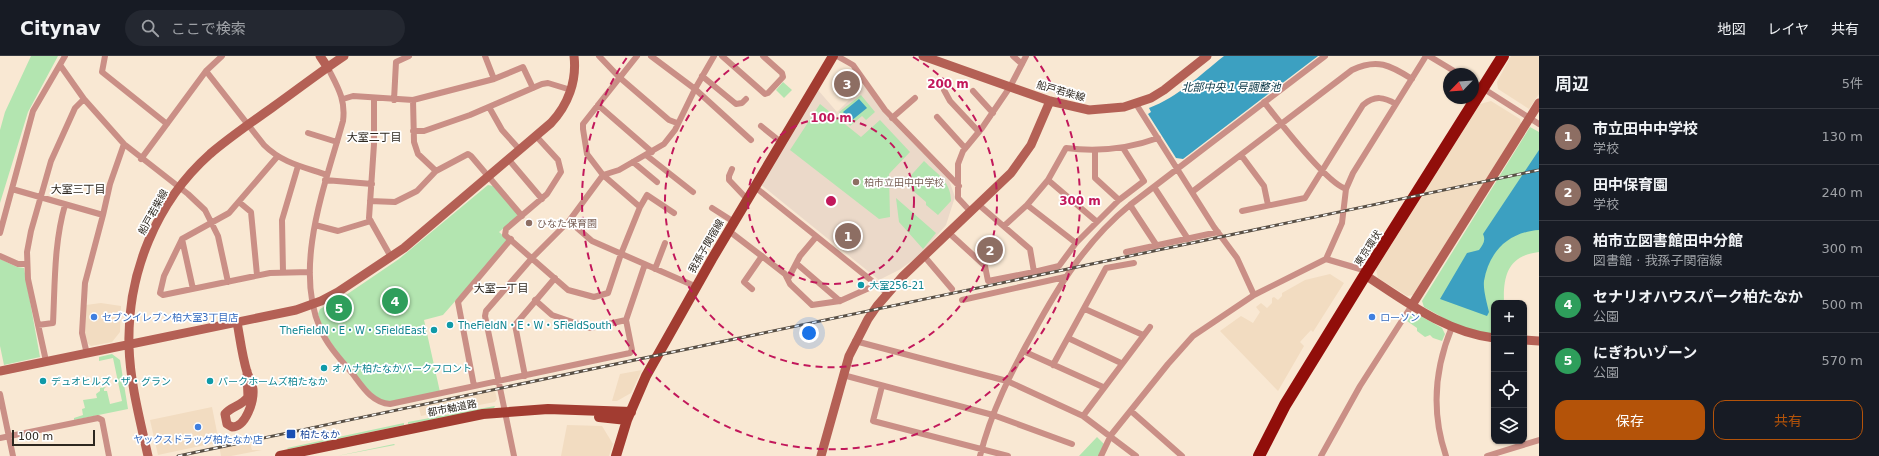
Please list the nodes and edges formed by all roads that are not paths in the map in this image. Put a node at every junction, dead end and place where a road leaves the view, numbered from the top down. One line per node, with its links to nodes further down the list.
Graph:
1 (65, 56): 26 (street)
2 (105, 56): 64 (street)
3 (222, 56): 29 (street)
4 (320, 56): 27 (street)
5 (344, 56): 27 (street, 船戸若柴線)
6 (409, 56): 48 (street)
7 (485, 56): 32 (street)
8 (574, 56): 40 (street)
9 (599, 56): 31 (street)
10 (637, 56): 31 (street)
11 (651, 56): 39 (street)
12 (722, 56): 13 (street)
13 (763, 56)
14 (833, 56): 76 (main road, 我孫子関宿線)
15 (837, 56): 61 (street)
16 (923, 56): 36 (street, 船戸若柴線)
17 (1013, 56): 25 (street)
18 (1026, 56): 25 (street)
19 (1207, 56): 52 (street, 船戸若柴線)
20 (1325, 56): 51 (street)
21 (1428, 56): 28 (street); 33 (street)
22 (1494, 56): 34 (highway, 東京環状)
23 (1503, 56): 35 (highway, 東京環状)
24 (713, 57): 30 (street)
25 (1022, 64): 36 (street)
26 (60, 65): 45 (street); 103 (street)
27 (328, 68): 46 (street); 67 (street, 船戸若柴線)
28 (1449, 68)
29 (206, 71): 64 (street); 67 (street)
30 (702, 76): 39 (street); 47 (street)
31 (619, 77): 57 (street); 63 (street)
32 (494, 79): 37 (street); 49 (street)
33 (1412, 79): 53 (street); 65 (street)
34 (1479, 81)
35 (1479, 83)
36 (1010, 87): 50 (street, 船戸若柴線); 59 (street)
37 (533, 88): 40 (street); 58 (street)
38 (1479, 88): 62 (street)
39 (695, 89): 63 (street); 74 (street)
40 (571, 90): 72 (street)
41 (944, 90): 70 (street)
42 (973, 90): 59 (street)
43 (374, 98): 46 (street); 48 (street); 98 (street)
44 (915, 98): 61 (street)
45 (84, 99): 77 (street); 107 (street)
46 (343, 99): 75 (street)
47 (746, 99)
48 (394, 100): 49 (street)
49 (412, 100): 69 (street)
50 (1050, 101): 52 (street, 船戸若柴線); 114 (street)
51 (1264, 102): 65 (street); 90 (street)
52 (1136, 104): 73 (street)
53 (1396, 104): 91 (street); 104 (street)
54 (1463, 104): 158 (highway, 東京環状)
55 (1465, 104): 158 (highway, 東京環状)
56 (1539, 104): 62 (street)
57 (598, 105): 82 (street); 93 (street)
58 (489, 107): 69 (street); 80 (street)
59 (993, 113): 70 (street)
60 (937, 117): 78 (street)
61 (892, 118): 99 (street)
62 (1530, 118): 66 (street); 175 (street)
63 (677, 123): 82 (street)
64 (167, 124): 85 (street)
65 (1281, 124): 83 (street); 91 (street)
66 (1539, 124)
67 (248, 125): 84 (street); 102 (street, 船戸若柴線)
68 (761, 126): 76 (street)
69 (413, 131): 92 (street)
70 (979, 132): 78 (street)
71 (308, 133): 75 (street)
72 (536, 136): 80 (street); 108 (street)
73 (1158, 138): 79 (street); 90 (street)
74 (751, 140)
75 (337, 142): 94 (street)
76 (782, 143): 100 (main road, 我孫子関宿線)
77 (124, 144): 85 (street); 123 (street)
78 (965, 148): 99 (street)
79 (1123, 148): 81 (street); 110 (street)
80 (520, 150): 86 (street)
81 (1095, 150): 96 (street); 110 (street)
82 (649, 153): 87 (street); 105 (street)
83 (1241, 155): 106 (street); 117 (street)
84 (277, 157): 88 (street); 112 (street)
85 (141, 159): 102 (street)
86 (509, 160): 95 (street); 108 (street)
87 (632, 162): 93 (street); 97 (street)
88 (298, 166): 94 (street); 155 (street)
89 (732, 169): 109 (street)
90 (1178, 169): 101 (street); 106 (street)
91 (1322, 170): 104 (street); 117 (street)
92 (436, 171): 95 (street); 111 (street)
93 (603, 175): 118 (street); 126 (street)
94 (326, 177): 98 (street); 129 (street)
95 (489, 177): 124 (street); 147 (street)
96 (1048, 180): 115 (street); 127 (street)
97 (656, 182)
98 (372, 184): 111 (street)
99 (959, 186): 121 (street)
100 (755, 187): 109 (main road, 我孫子関宿線); 135 (street)
101 (1154, 187): 116 (street); 138 (street)
102 (179, 188): 128 (street); 188 (street, 船戸若柴線)
103 (12, 189): 107 (street); 133 (street)
104 (1346, 189): 149 (street)
105 (693, 192)
106 (1192, 192): 132 (street)
107 (40, 198): 113 (street); 151 (street)
108 (542, 199): 124 (street)
109 (748, 199): 130 (main road, 我孫子関宿線)
110 (1119, 200): 127 (street)
111 (370, 201): 125 (street)
112 (239, 202): 128 (street); 159 (street)
113 (65, 205): 123 (street); 179 (street)
114 (979, 205): 121 (street); 131 (street)
115 (1027, 205): 131 (street); 140 (street)
116 (1130, 205): 141 (street); 160 (street)
117 (1268, 206): 120 (street)
118 (640, 208): 122 (street); 143 (street)
119 (712, 208): 130 (street)
120 (1242, 211)
121 (971, 212): 134 (street)
122 (674, 213)
123 (103, 215): 190 (street)
124 (522, 216): 137 (street)
125 (371, 221): 129 (street); 147 (street)
126 (569, 221): 143 (street); 148 (street)
127 (1096, 221): 140 (street)
128 (212, 223): 136 (street); 163 (street)
129 (315, 225): 156 (street)
130 (732, 226): 145 (street); 165 (main road, 我孫子関宿線)
131 (1004, 226): 157 (street)
132 (1218, 232): 138 (street); 170 (street)
133 (0, 233)
134 (949, 233): 146 (street); 157 (street)
135 (816, 237): 153 (street); 164 (street)
136 (182, 239): 166 (street); 166 (street)
137 (511, 239): 148 (street); 200 (street)
138 (1188, 239): 141 (street)
139 (665, 243): 154 (street)
140 (1076, 244): 157 (street)
141 (1157, 246): 142 (street)
142 (1126, 252)
143 (621, 254): 152 (street); 161 (street)
144 (0, 256): 151 (street)
145 (762, 256): 162 (street); 167 (street)
146 (924, 256): 168 (street); 169 (street)
147 (391, 257): 174 (street)
148 (532, 258): 161 (street); 199 (street)
149 (1326, 259): 158 (street); 170 (street)
150 (1134, 263): 176 (street)
151 (26, 264): 179 (street)
152 (645, 264): 154 (street); 177 (street)
153 (797, 264): 162 (street); 173 (street)
154 (654, 269): 165 (street)
155 (283, 272): 156 (street); 159 (street)
156 (310, 272): 174 (street)
157 (1034, 272)
158 (1363, 272): 175 (street); 230 (highway, 東京環状); 231 (highway, 東京環状)
159 (258, 275): 163 (street)
160 (1065, 277): 172 (street); 189 (street)
161 (555, 278): 171 (street)
162 (788, 280): 173 (street)
163 (228, 282): 166 (street)
164 (878, 284): 169 (street); 173 (street)
165 (697, 287): 208 (main road, 我孫子関宿線)
166 (193, 289)
167 (752, 289)
168 (952, 289)
169 (887, 293): 186 (street)
170 (1254, 296): 205 (street)
171 (535, 300): 177 (street); 197 (street)
172 (962, 300)
173 (840, 301)
174 (312, 304): 178 (street); 200 (street)
175 (1412, 305): 181 (street); 232 (street)
176 (1084, 309): 182 (street); 184 (street)
177 (626, 320): 197 (street)
178 (237, 322): 188 (street); 195 (street)
179 (38, 325): 191 (street)
180 (1150, 327): 182 (street)
181 (1452, 327): 183 (street); 233 (street)
182 (1142, 335): 192 (street)
183 (1491, 337)
184 (1068, 338): 192 (street); 193 (street)
185 (1527, 340): 187 (street)
186 (855, 341): 196 (street); 198 (street)
187 (1539, 341)
188 (129, 344): 190 (street); 219 (street, 船戸若柴線)
189 (1023, 351): 193 (street); 198 (street)
190 (86, 354): 191 (street)
191 (46, 361): 194 (street)
192 (1121, 363): 202 (street)
193 (1053, 365): 202 (street)
194 (0, 371)
195 (247, 371): 204 (street); 210 (street)
196 (843, 375): 201 (street); 224 (street)
197 (525, 376): 199 (street)
198 (1007, 381): 207 (street); 209 (street)
199 (499, 382): 200 (street); 206 (street)
200 (474, 386)
201 (882, 386): 207 (street); 216 (street)
202 (1103, 387): 209 (street)
203 (0, 394): 212 (street)
204 (236, 407): 210 (street); 210 (street)
205 (1131, 411): 211 (street); 229 (street)
206 (505, 414): 208 (main road, 都市軸道路); 220 (main road, 都市軸道路); 221 (main road, 都市軸道路); 222 (street)
207 (993, 415): 215 (street); 216 (street)
208 (629, 416): 223 (main road, 我孫子関宿線)
209 (1083, 416): 211 (street)
210 (245, 418)
211 (1111, 435): 227 (street); 228 (street)
212 (9, 436): 213 (street); 217 (street); 218 (street)
213 (0, 438)
214 (1539, 440): 234 (street)
215 (1072, 444)
216 (982, 449): 225 (street); 226 (street)
217 (13, 456)
218 (109, 456)
219 (148, 456)
220 (280, 456)
221 (309, 456)
222 (514, 456)
223 (616, 456)
224 (821, 456)
225 (980, 456)
226 (1008, 456)
227 (1101, 456)
228 (1136, 456)
229 (1182, 456)
230 (1252, 456)
231 (1259, 456)
232 (1321, 456)
233 (1446, 456)
234 (1487, 456)

